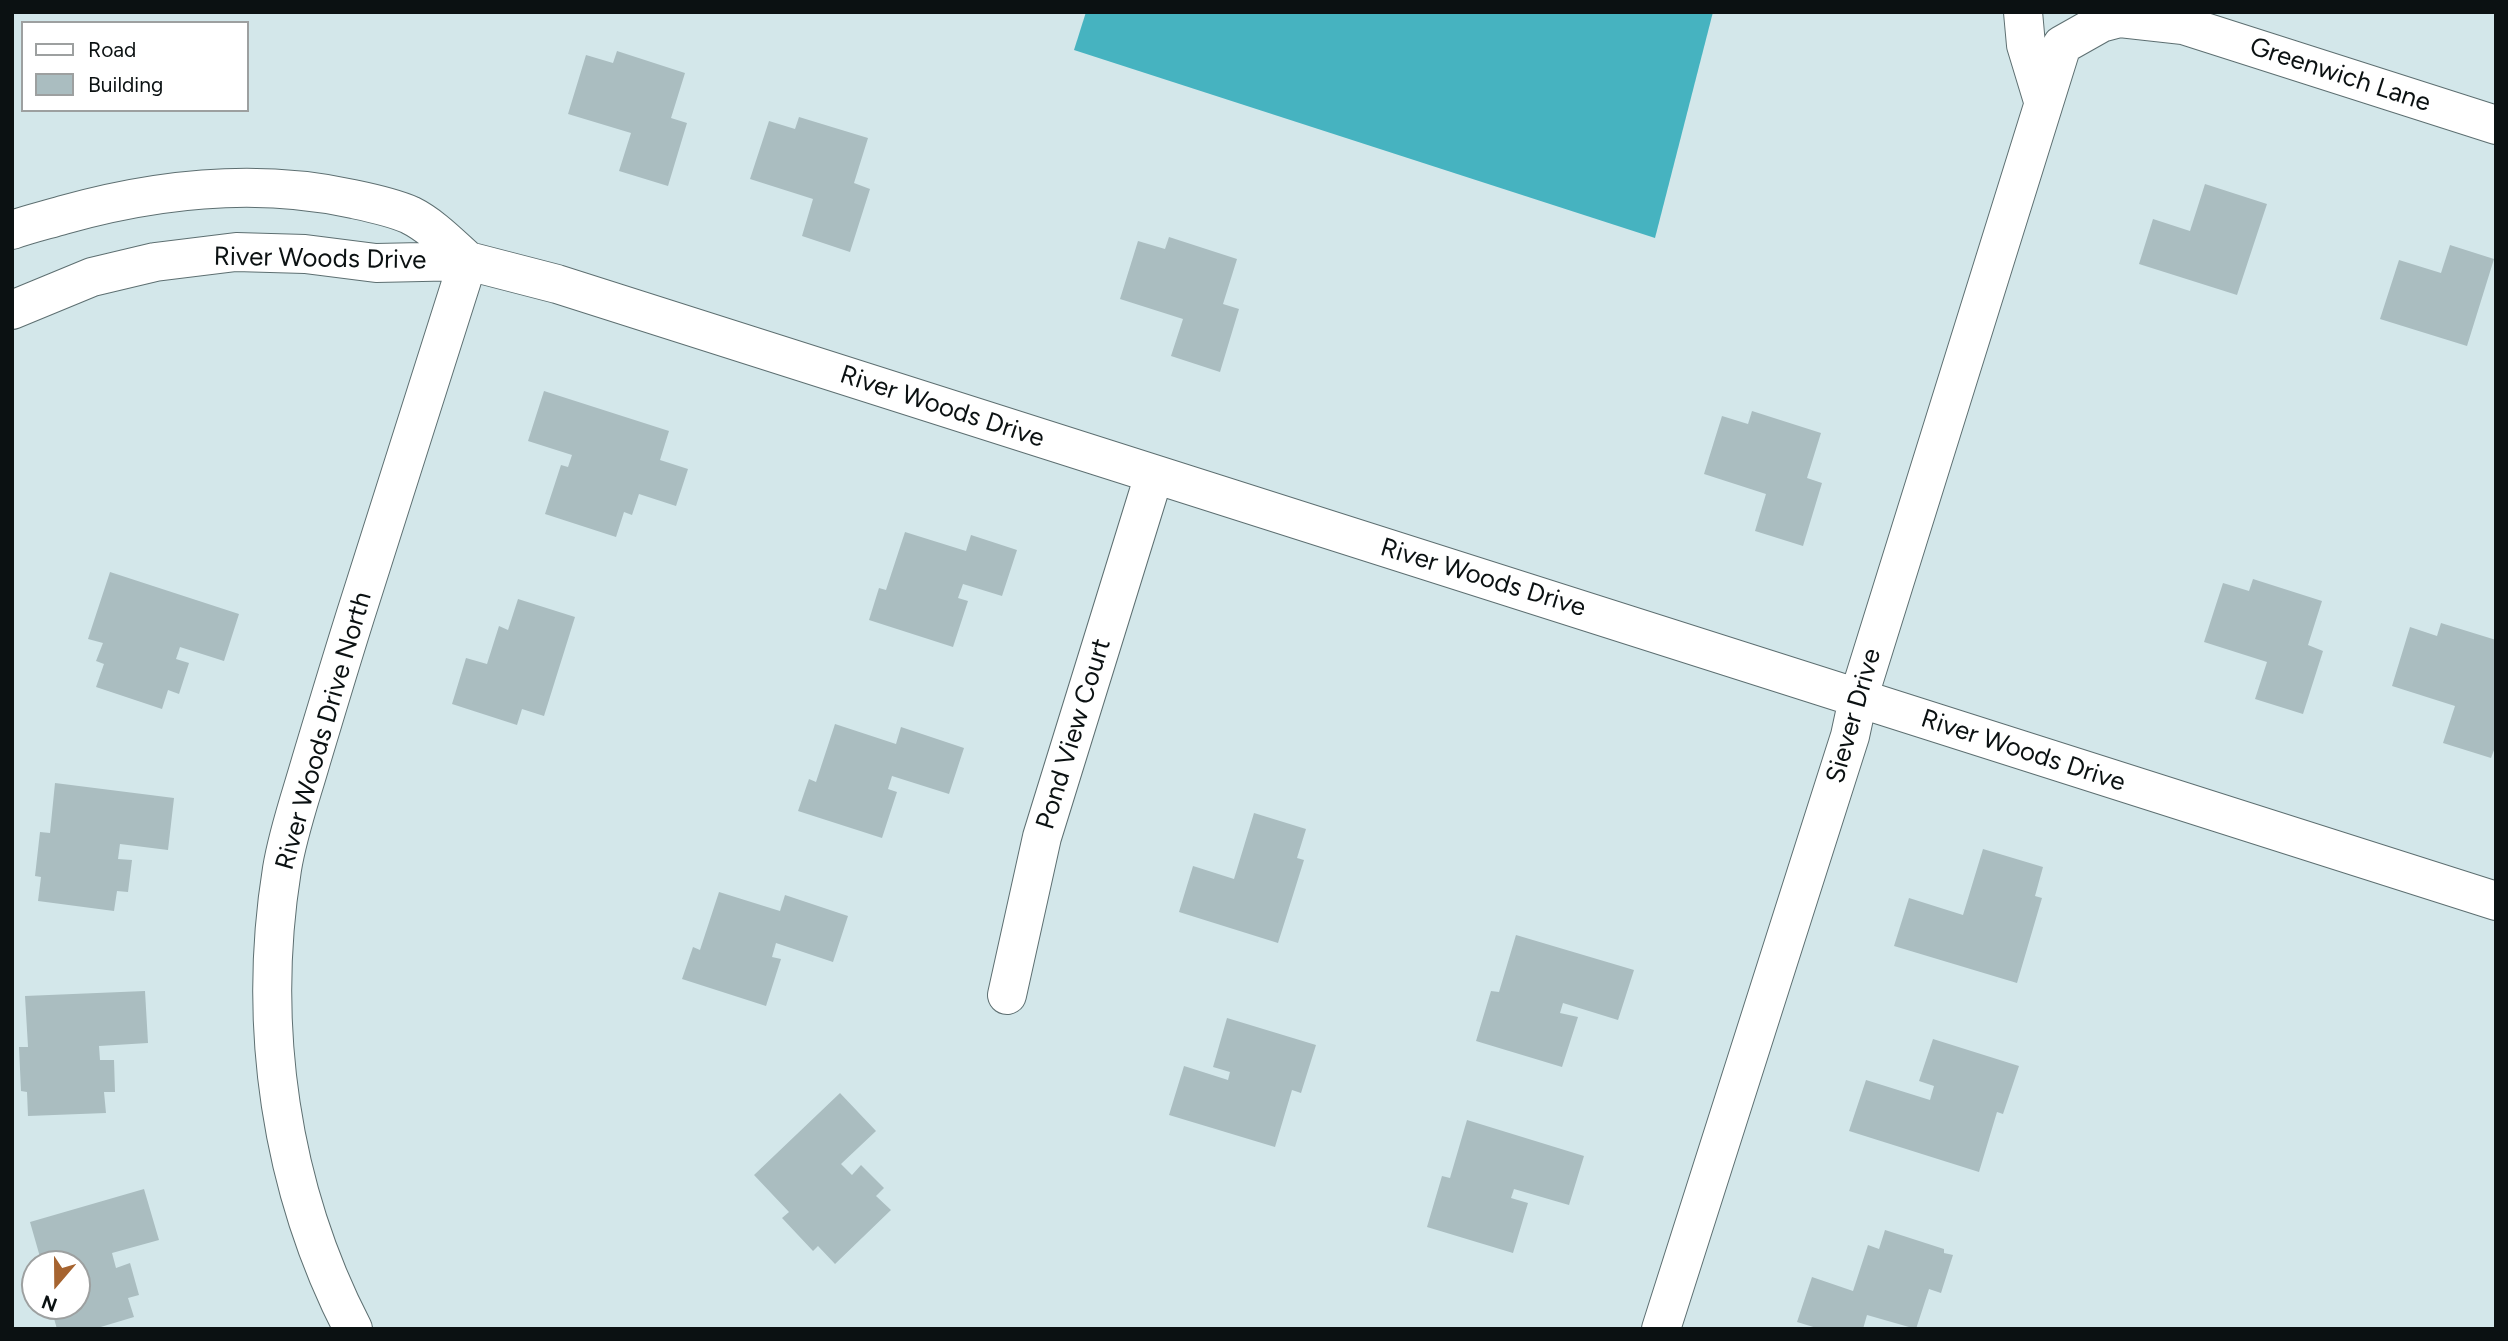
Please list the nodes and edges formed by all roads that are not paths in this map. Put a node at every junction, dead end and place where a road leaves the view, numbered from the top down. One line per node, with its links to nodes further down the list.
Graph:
1 (2023, 12): 4 (street)
2 (2179, 19): 3 (street, Greenwich Lane); 5 (street, Greenwich Lane)
3 (2082, 34): 4 (street, Siever Drive)
4 (2043, 101): 10 (street, Siever Drive)
5 (2496, 125)
6 (12, 230): 7 (street, River Woods Drive)
7 (468, 261): 8 (street, River Woods Drive); 9 (street, River Woods Drive); 13 (street, River Woods Drive North)
8 (12, 310)
9 (1154, 475): 10 (street, River Woods Drive); 12 (street, Pond View Court)
10 (1858, 699): 11 (street, River Woods Drive); 14 (street, Siever Drive)
11 (2496, 901)
12 (1007, 995)
13 (353, 1329)
14 (1661, 1329)

